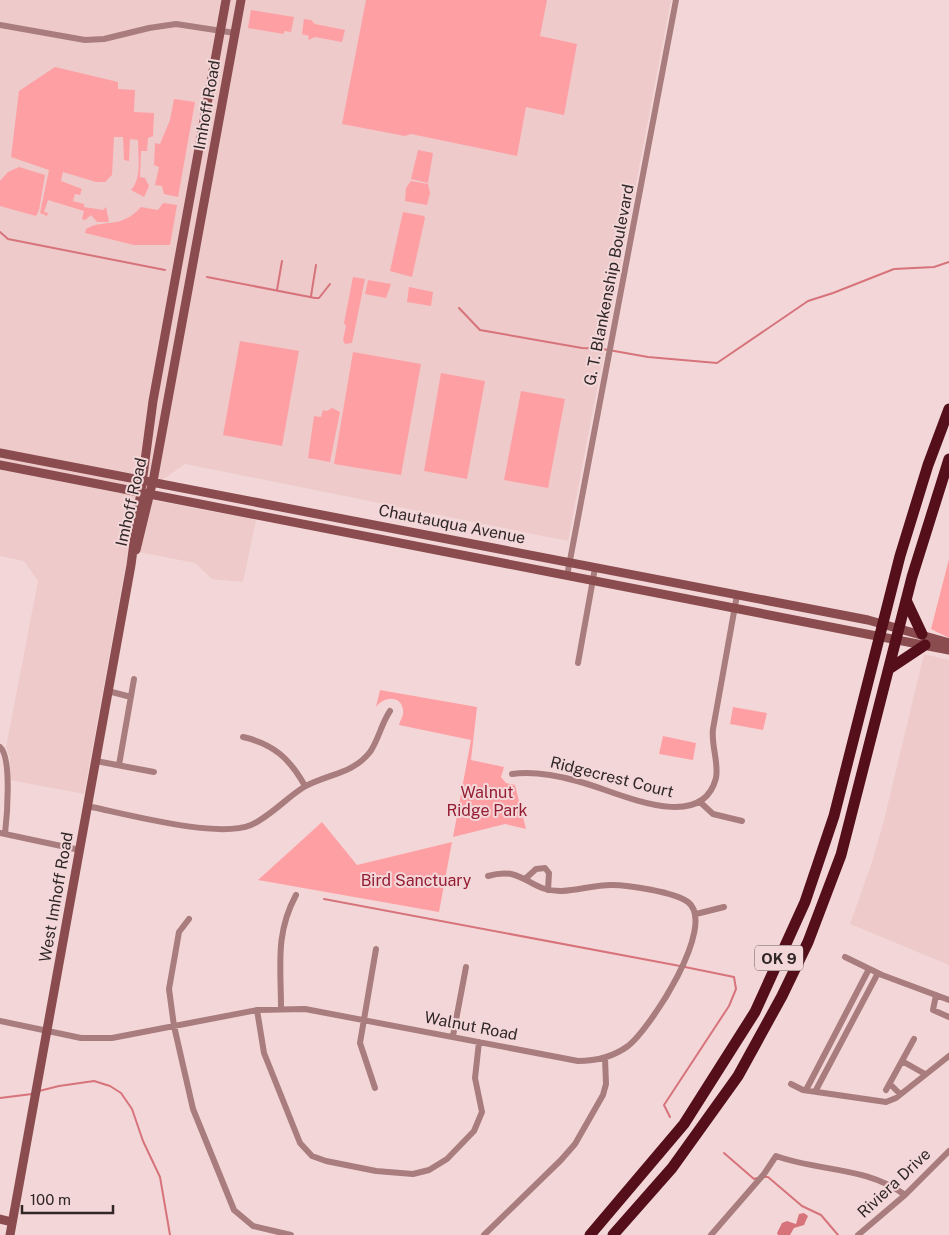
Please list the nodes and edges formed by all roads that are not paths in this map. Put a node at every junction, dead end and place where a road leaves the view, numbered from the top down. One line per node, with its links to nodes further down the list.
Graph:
1 (226, 0): 5 (main road, Imhoff Road)
2 (241, 0): 6 (main road, Imhoff Road)
3 (676, 0): 14 (street, G. T. Blankenship Boulevard)
4 (0, 25): 5 (street)
5 (221, 30): 6 (street); 11 (main road, Imhoff Road)
6 (235, 33): 12 (main road, Imhoff Road)
7 (949, 409): 22 (highway, OK 9)
8 (0, 453): 11 (main road, Chautauqua Avenue)
9 (949, 459): 20 (highway, OK 9)
10 (0, 465): 13 (main road, Chautauqua Avenue)
11 (142, 480): 12 (main road, Chautauqua Avenue); 13 (main road, Imhoff Road)
12 (152, 482): 13 (main road, Imhoff Road); 14 (main road, Chautauqua Avenue)
13 (144, 494): 15 (main road, Imhoff Road); 17 (main road, Chautauqua Avenue)
14 (570, 563): 16 (main road, Chautauqua Avenue); 17 (street, G. T. Blankenship Boulevard)
15 (131, 565): 31 (main road, West Imhoff Road)
16 (595, 568): 18 (street); 19 (main road, Chautauqua Avenue)
17 (567, 576): 18 (main road, Chautauqua Avenue)
18 (592, 581): 21 (main road, Chautauqua Avenue); 28 (street)
19 (737, 595): 21 (street); 22 (main road, Chautauqua Avenue)
20 (906, 600): 23 (highway, OK 9); 25 (highway)
21 (735, 609): 24 (main road, Chautauqua Avenue); 41 (street)
22 (882, 624): 23 (main road, Chautauqua Avenue); 24 (highway, OK 9)
23 (897, 634): 24 (main road, Chautauqua Avenue); 25 (main road); 29 (highway, OK 9)
24 (879, 636): 86 (highway, OK 9)
25 (923, 640): 26 (main road); 27 (main road); 29 (highway)
26 (949, 643)
27 (949, 650)
28 (578, 662)
29 (888, 670): 87 (highway, OK 9)
30 (134, 679): 32 (street)
31 (108, 691): 32 (street); 36 (main road, West Imhoff Road)
32 (131, 697): 37 (street)
33 (390, 711): 40 (street)
34 (243, 737): 40 (street)
35 (0, 746): 44 (street)
36 (96, 761): 37 (street); 42 (main road, West Imhoff Road)
37 (119, 765): 38 (street)
38 (154, 772)
39 (512, 774): 41 (street, Ridgecrest Court)
40 (305, 786): 42 (street)
41 (700, 802): 43 (street)
42 (87, 806): 45 (main road, West Imhoff Road)
43 (742, 821)
44 (2, 833): 45 (street)
45 (80, 850): 66 (main road, West Imhoff Road)
46 (488, 876): 47 (street)
47 (525, 879): 48 (street); 48 (street)
48 (548, 890): 51 (street)
49 (296, 895): 60 (street)
50 (724, 908): 51 (street)
51 (696, 914): 71 (street, Walnut Road)
52 (189, 919): 65 (street)
53 (376, 949): 63 (street)
54 (845, 958): 56 (street)
55 (466, 967): 67 (street)
56 (869, 969): 57 (street); 76 (street)
57 (878, 973): 58 (street); 77 (street)
58 (936, 995): 59 (street); 62 (street)
59 (949, 1000)
60 (282, 1008): 61 (street, Walnut Road); 63 (street, Walnut Road)
61 (257, 1010): 65 (street, Walnut Road); 69 (street)
62 (949, 1017)
63 (363, 1019): 67 (street, Walnut Road); 75 (street)
64 (0, 1021): 66 (street, Walnut Road)
65 (174, 1026): 66 (street, Walnut Road); 84 (street)
66 (47, 1030): 82 (main road, West Imhoff Road)
67 (454, 1036): 69 (street, Walnut Road)
68 (914, 1039): 72 (street)
69 (479, 1042): 71 (street, Walnut Road)
70 (949, 1056): 73 (street)
71 (605, 1058): 85 (street)
72 (902, 1061): 73 (street); 78 (street)
73 (925, 1074): 78 (street)
74 (791, 1084): 76 (street)
75 (375, 1088)
76 (806, 1090): 77 (street)
77 (816, 1090): 78 (street)
78 (900, 1094)
79 (949, 1151): 80 (street, Riviera Drive)
80 (904, 1195): 88 (street); 89 (street, Riviera Drive)
81 (0, 1219): 82 (main road)
82 (12, 1222): 83 (main road, West Imhoff Road)
83 (10, 1235)
84 (291, 1235)
85 (484, 1235)
86 (590, 1235)
87 (613, 1235)
88 (711, 1235)
89 (858, 1235)

